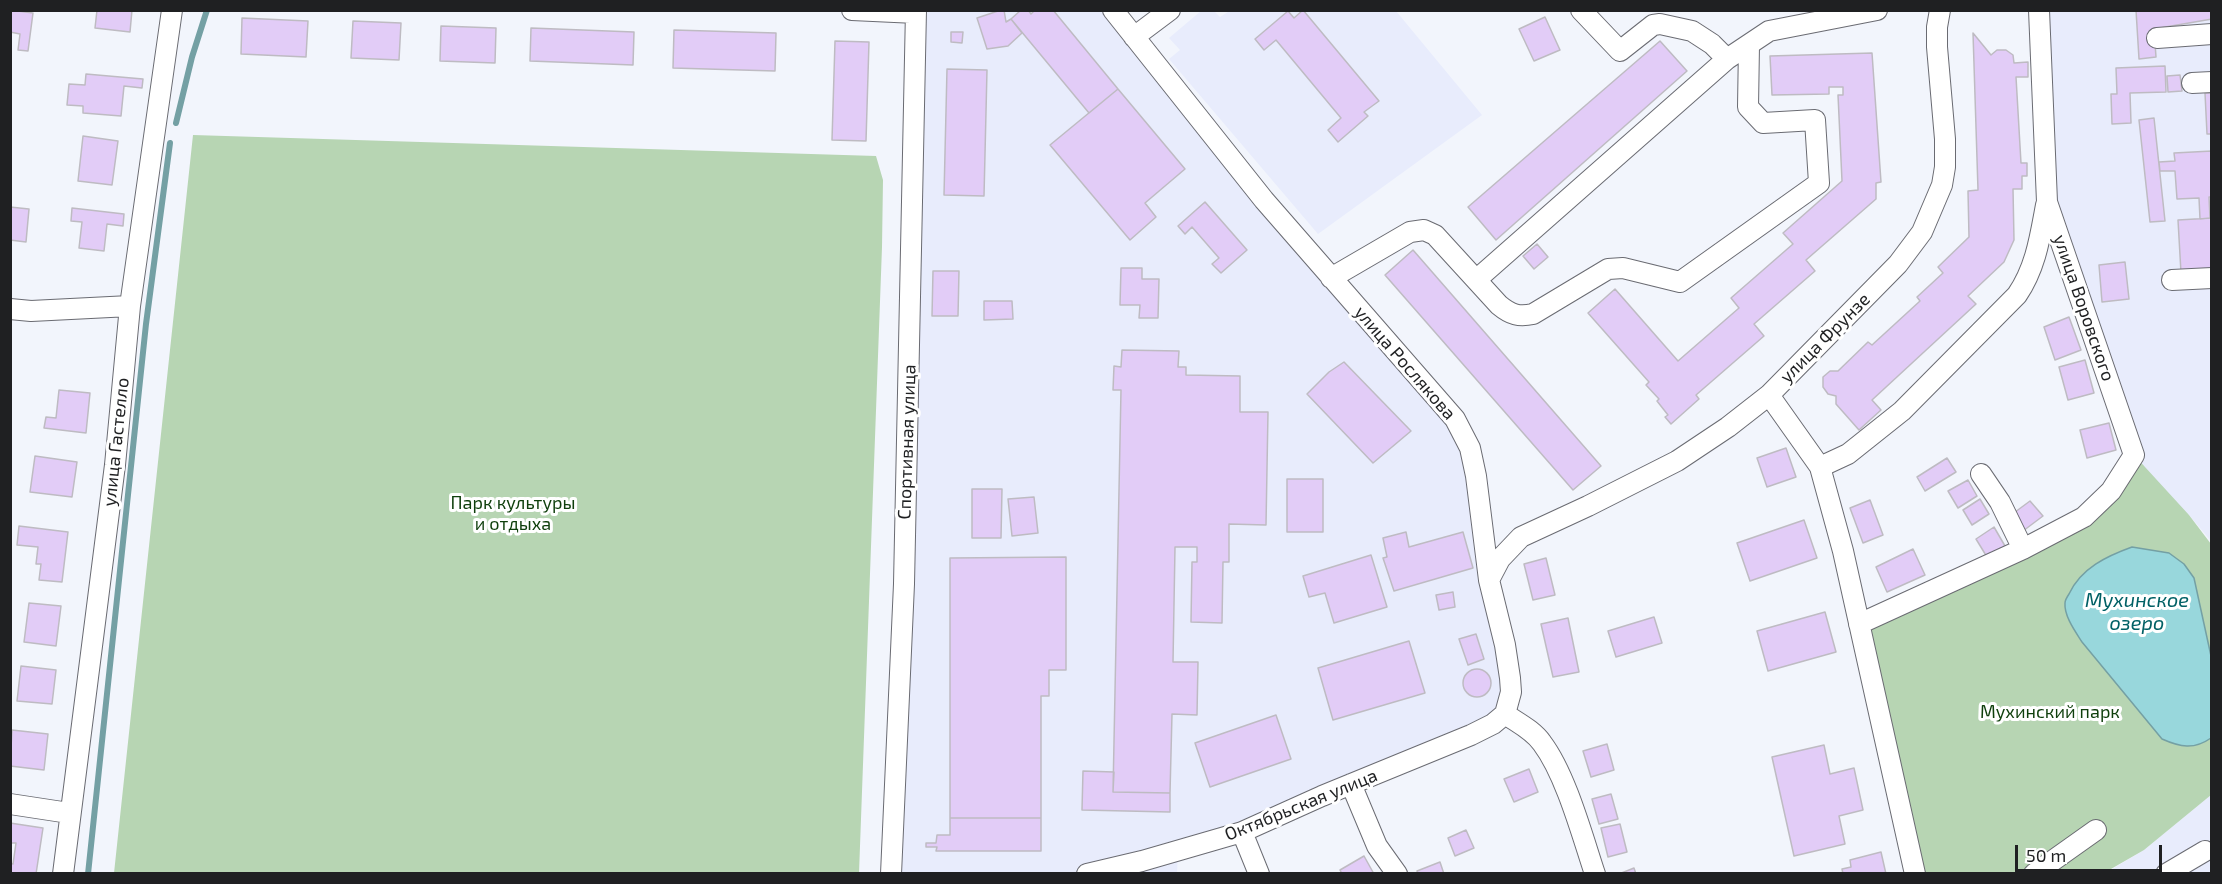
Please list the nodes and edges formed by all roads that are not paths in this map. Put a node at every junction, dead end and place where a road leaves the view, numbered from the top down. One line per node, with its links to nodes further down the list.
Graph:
1 (172, 10): 20 (street, улица Гастелло)
2 (852, 10): 9 (street)
3 (1113, 10): 11 (street, улица Рослякова)
4 (1170, 10): 11 (street)
5 (1581, 10): 14 (street)
6 (1877, 10): 13 (street)
7 (1941, 10): 22 (street, улица Фрунзе)
8 (2039, 10): 15 (street, улица Воровского)
9 (916, 12): 39 (street, Спортивная улица)
10 (2211, 34): 12 (street)
11 (1134, 37): 16 (street, улица Рослякова)
12 (2157, 38)
13 (1749, 45): 14 (street); 18 (street)
14 (1727, 59): 18 (street)
15 (2047, 202): 23 (street); 27 (street, улица Воровского)
16 (1331, 278): 18 (street); 25 (street, улица Рослякова)
17 (2211, 278): 19 (street)
18 (1476, 280)
19 (2172, 280)
20 (130, 306): 21 (street); 33 (street, улица Гастелло)
21 (10, 309)
22 (1769, 395): 23 (street, улица Фрунзе); 26 (street)
23 (1820, 467): 29 (street, улица Фрунзе)
24 (1981, 474): 27 (street)
25 (1483, 526): 26 (street); 28 (street, улица Рослякова)
26 (1521, 537): 28 (street)
27 (2023, 549): 29 (street)
28 (1489, 580): 30 (street, улица Рослякова)
29 (1859, 624): 44 (street, улица Фрунзе)
30 (1505, 714): 31 (street, Октябрьская улица); 43 (street)
31 (1351, 784): 35 (street, Октябрьская улица); 42 (street)
32 (10, 804): 33 (street)
33 (69, 813): 38 (street, улица Гастелло)
34 (2096, 830): 45 (street)
35 (1242, 832): 37 (street, Октябрьская улица); 41 (street)
36 (2205, 851): 46 (street)
37 (1141, 867): 40 (street, Октябрьская улица)
38 (63, 873)
39 (891, 873)
40 (1087, 873)
41 (1259, 873)
42 (1398, 873)
43 (1595, 873)
44 (1915, 873)
45 (2034, 873)
46 (2166, 873)

